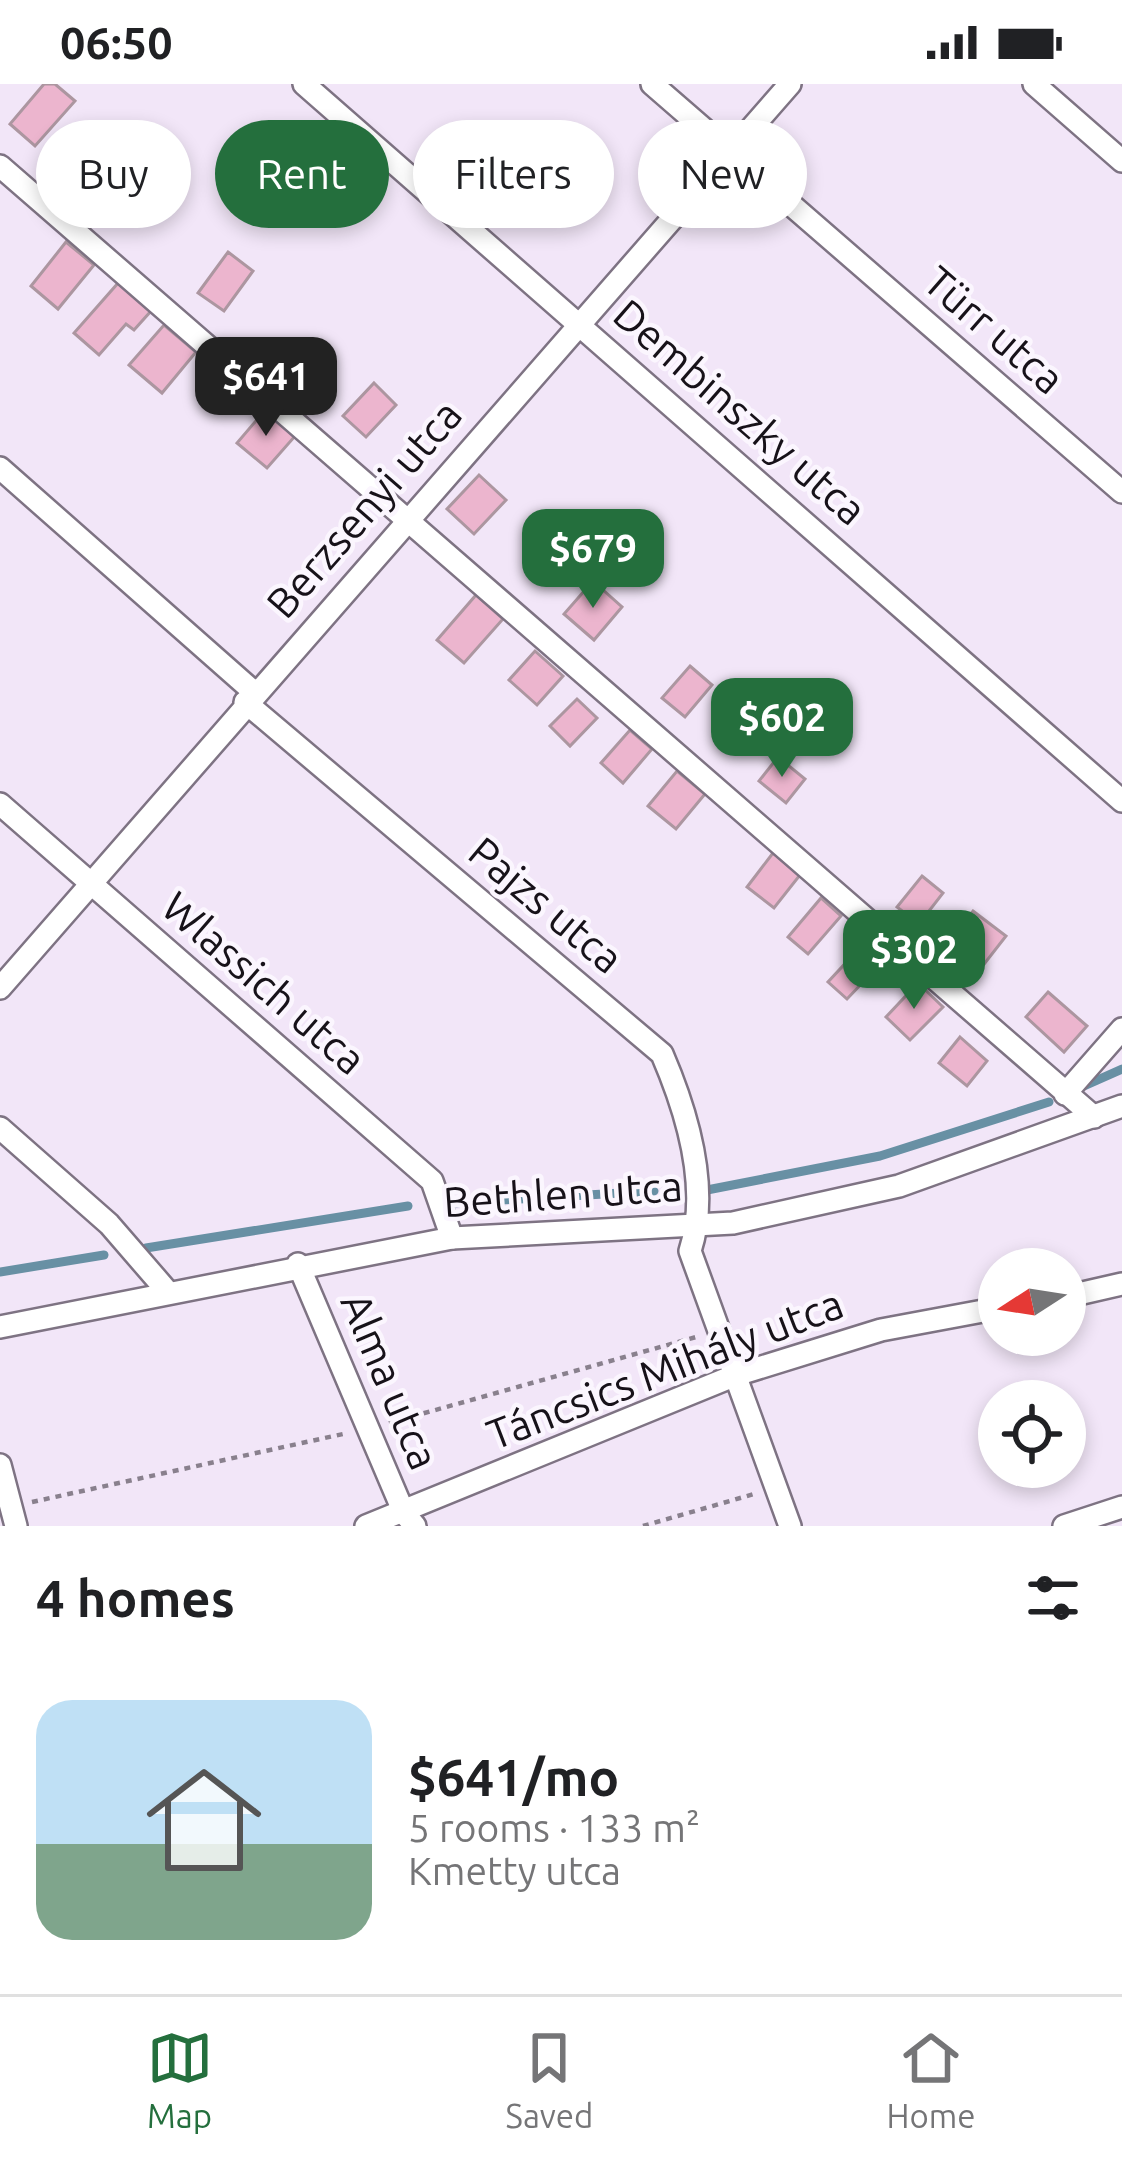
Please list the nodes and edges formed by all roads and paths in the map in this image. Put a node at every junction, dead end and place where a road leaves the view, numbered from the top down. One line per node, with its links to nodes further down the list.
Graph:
1 (304, 84): 11 (street, Dembinszky utca)
2 (652, 84): 5 (street, Türr utca)
3 (790, 84): 6 (street, Berzsenyi utca)
4 (1034, 84): 7 (street)
5 (693, 120)
6 (758, 120)
7 (1122, 161)
8 (0, 166): 14 (street)
9 (807, 219): 13 (street, Türr utca)
10 (663, 228): 11 (street, Berzsenyi utca)
11 (580, 323): 14 (street, Berzsenyi utca); 16 (street, Dembinszky utca)
12 (0, 468): 15 (street, Pajzs utca)
13 (1122, 492)
14 (406, 520): 15 (street, Berzsenyi utca); 21 (street)
15 (250, 698): 18 (street, Berzsenyi utca); 25 (street, Pajzs utca)
16 (1122, 801)
17 (0, 804): 18 (street, Wlassich utca)
18 (90, 884): 19 (street, Berzsenyi utca); 26 (street, Wlassich utca)
19 (0, 988)
20 (1122, 1029): 21 (street)
21 (1065, 1094): 23 (street)
22 (1122, 1106): 23 (street, Bethlen utca)
23 (1094, 1117): 25 (street, Bethlen utca)
24 (0, 1128): 29 (street)
25 (698, 1224): 26 (street, Bethlen utca); 33 (street, Pajzs utca)
26 (452, 1238): 27 (street, Bethlen utca)
27 (298, 1264): 29 (street, Bethlen utca); 37 (street, Alma utca)
28 (1122, 1284): 30 (street)
29 (167, 1291): 32 (street, Bethlen utca)
30 (1086, 1292)
31 (978, 1313): 33 (street, Táncsics Mihály utca)
32 (0, 1327)
33 (736, 1375): 35 (street, Pajzs utca); 37 (street, Táncsics Mihály utca)
34 (0, 1465): 38 (street)
35 (776, 1487): 40 (path); 41 (street, Pajzs utca)
36 (1122, 1507): 42 (street)
37 (410, 1519): 39 (street, Táncsics Mihály utca)
38 (16, 1526)
39 (366, 1526)
40 (643, 1526)
41 (790, 1526)
42 (1064, 1526)

